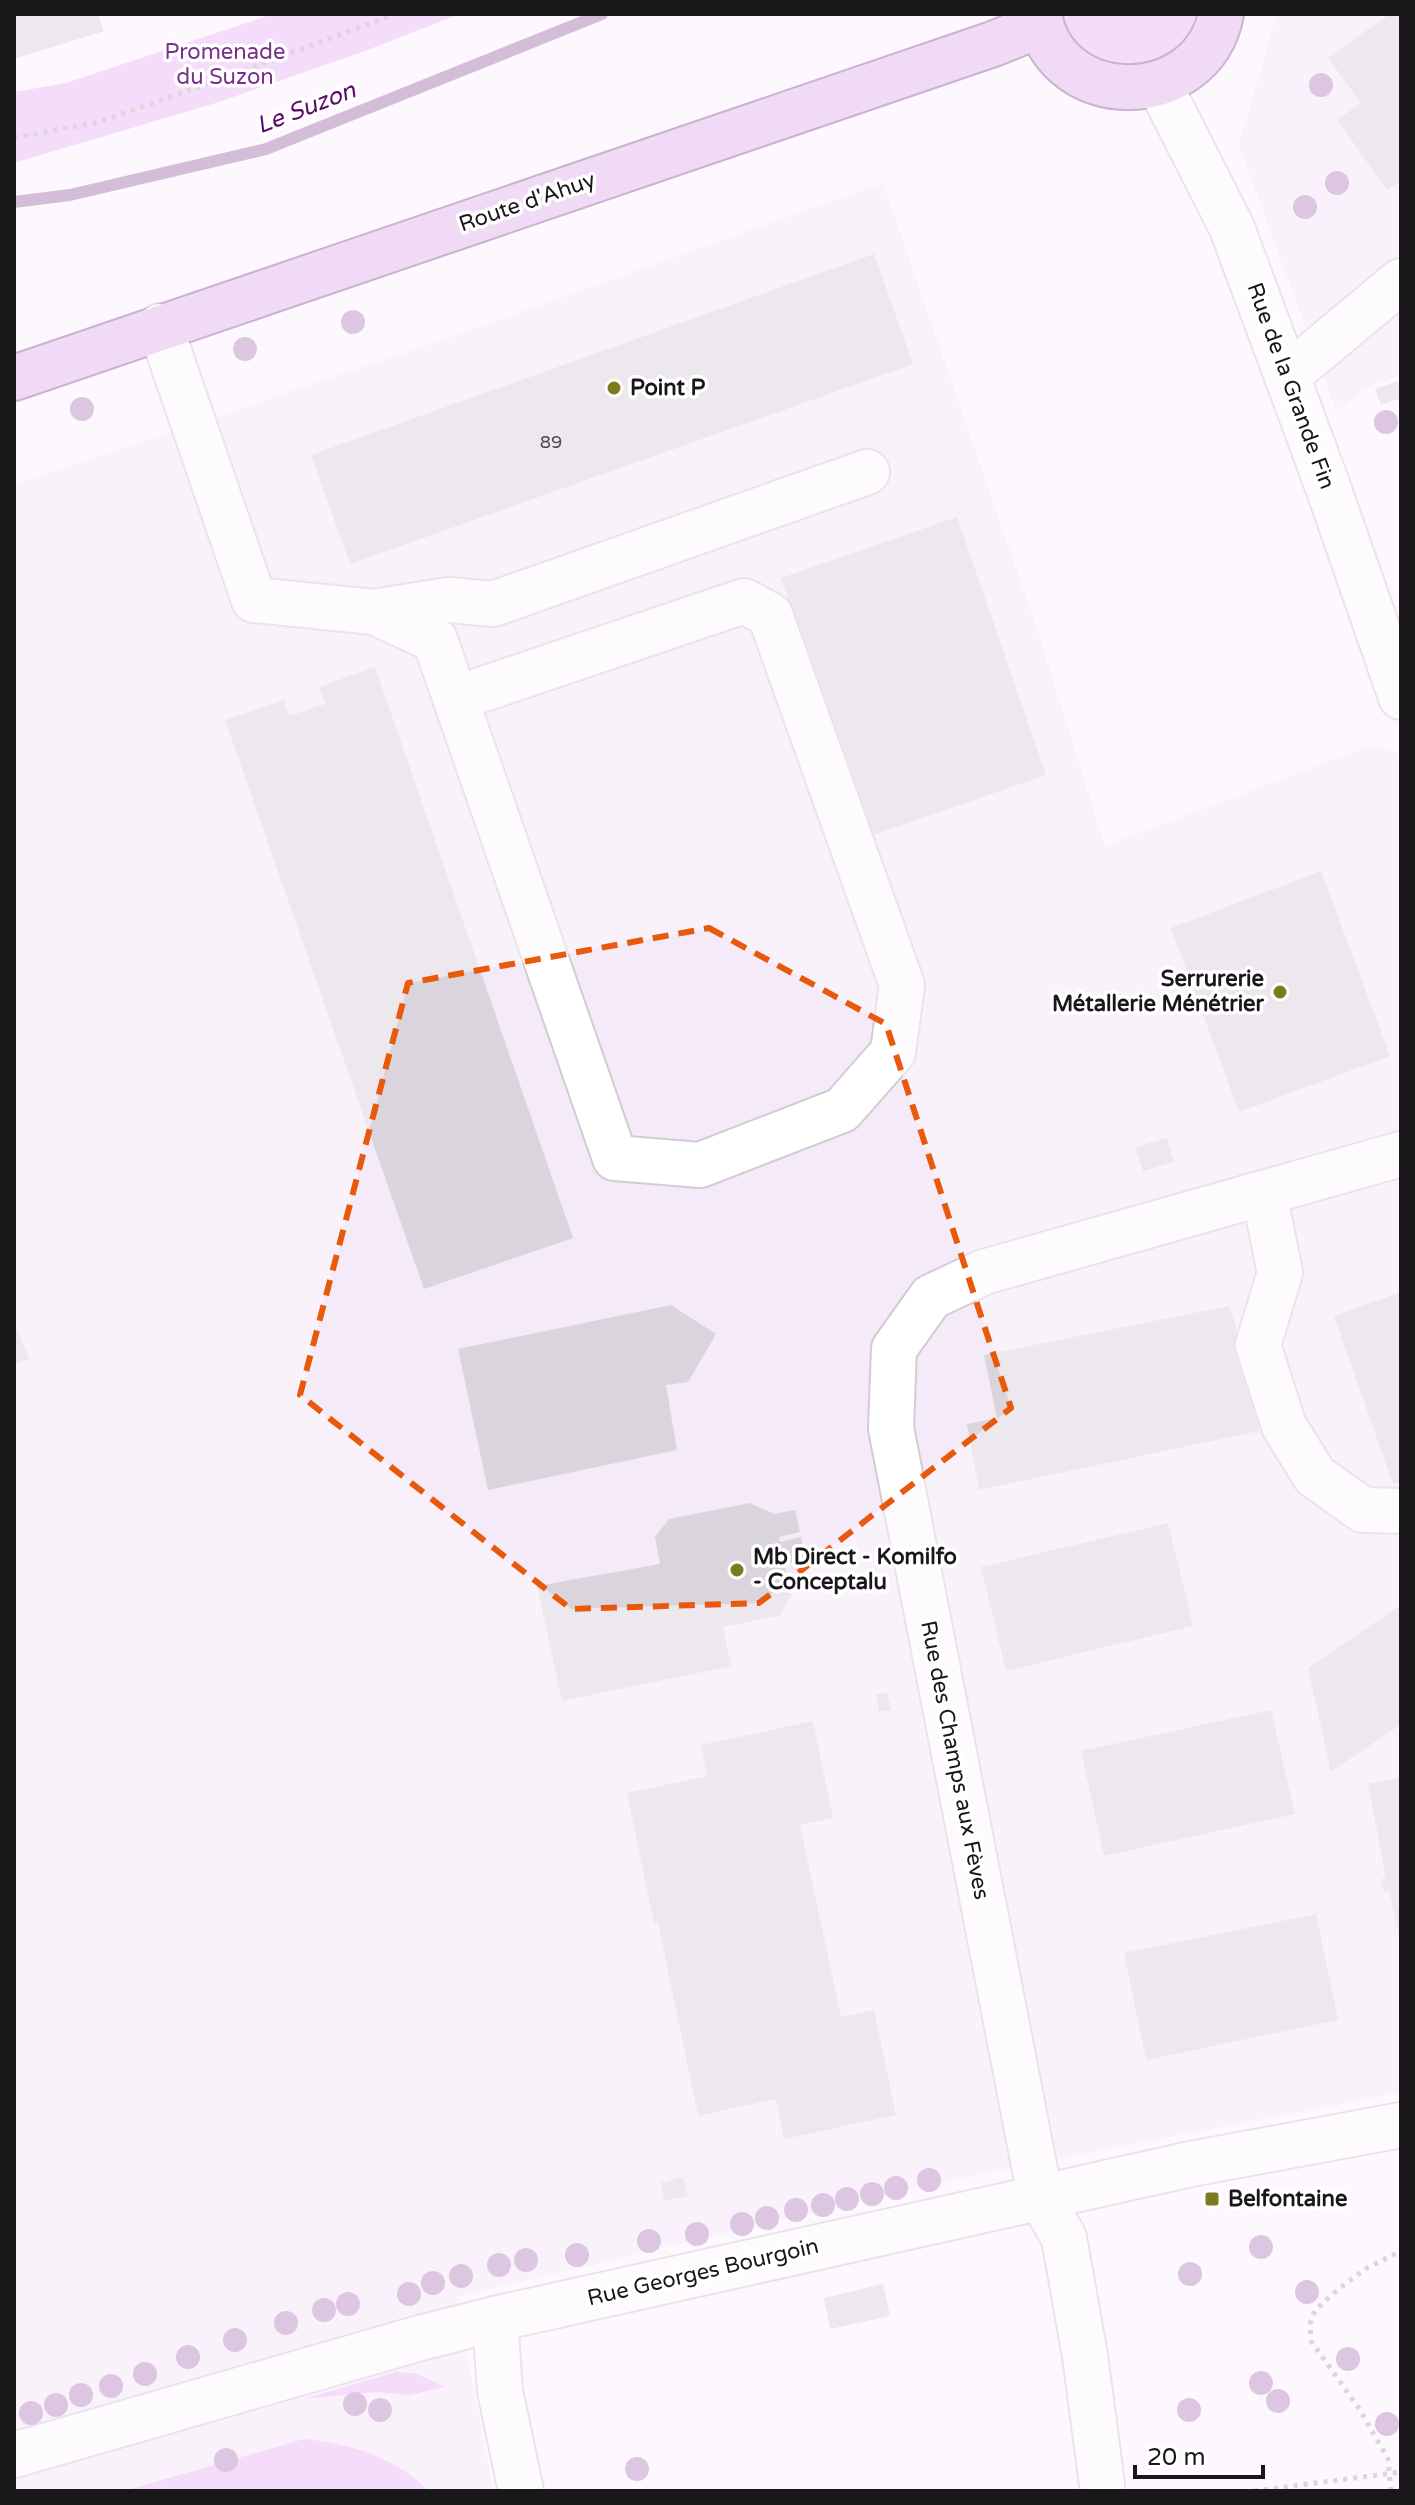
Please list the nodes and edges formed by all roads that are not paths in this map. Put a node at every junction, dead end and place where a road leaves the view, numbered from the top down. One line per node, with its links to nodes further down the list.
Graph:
1 (1221, 14): 3 (main road)
2 (1040, 19): 3 (main road); 5 (main road, Route d'Ahuy)
3 (1159, 84): 6 (street, Rue de la Grande Fin)
4 (1401, 281): 6 (street)
5 (160, 326): 7 (main road, Route d'Ahuy); 9 (street)
6 (1287, 376): 10 (street, Rue de la Grande Fin)
7 (14, 378)
8 (867, 472): 9 (street)
9 (374, 612): 11 (street)
10 (1401, 697)
11 (457, 698): 11 (street)
12 (1401, 1154): 13 (street, Rue des Champs aux Fèves)
13 (1264, 1193): 14 (street); 16 (street, Rue des Champs aux Fèves)
14 (1401, 1511)
15 (1401, 2125): 16 (street, Rue Georges Bourgoin)
16 (1040, 2196): 17 (street, Rue Georges Bourgoin); 19 (street, Rue des Champs aux Fèves)
17 (495, 2319): 18 (street, Rue Georges Bourgoin); 20 (street)
18 (14, 2455)
19 (1102, 2484)
20 (521, 2491)

